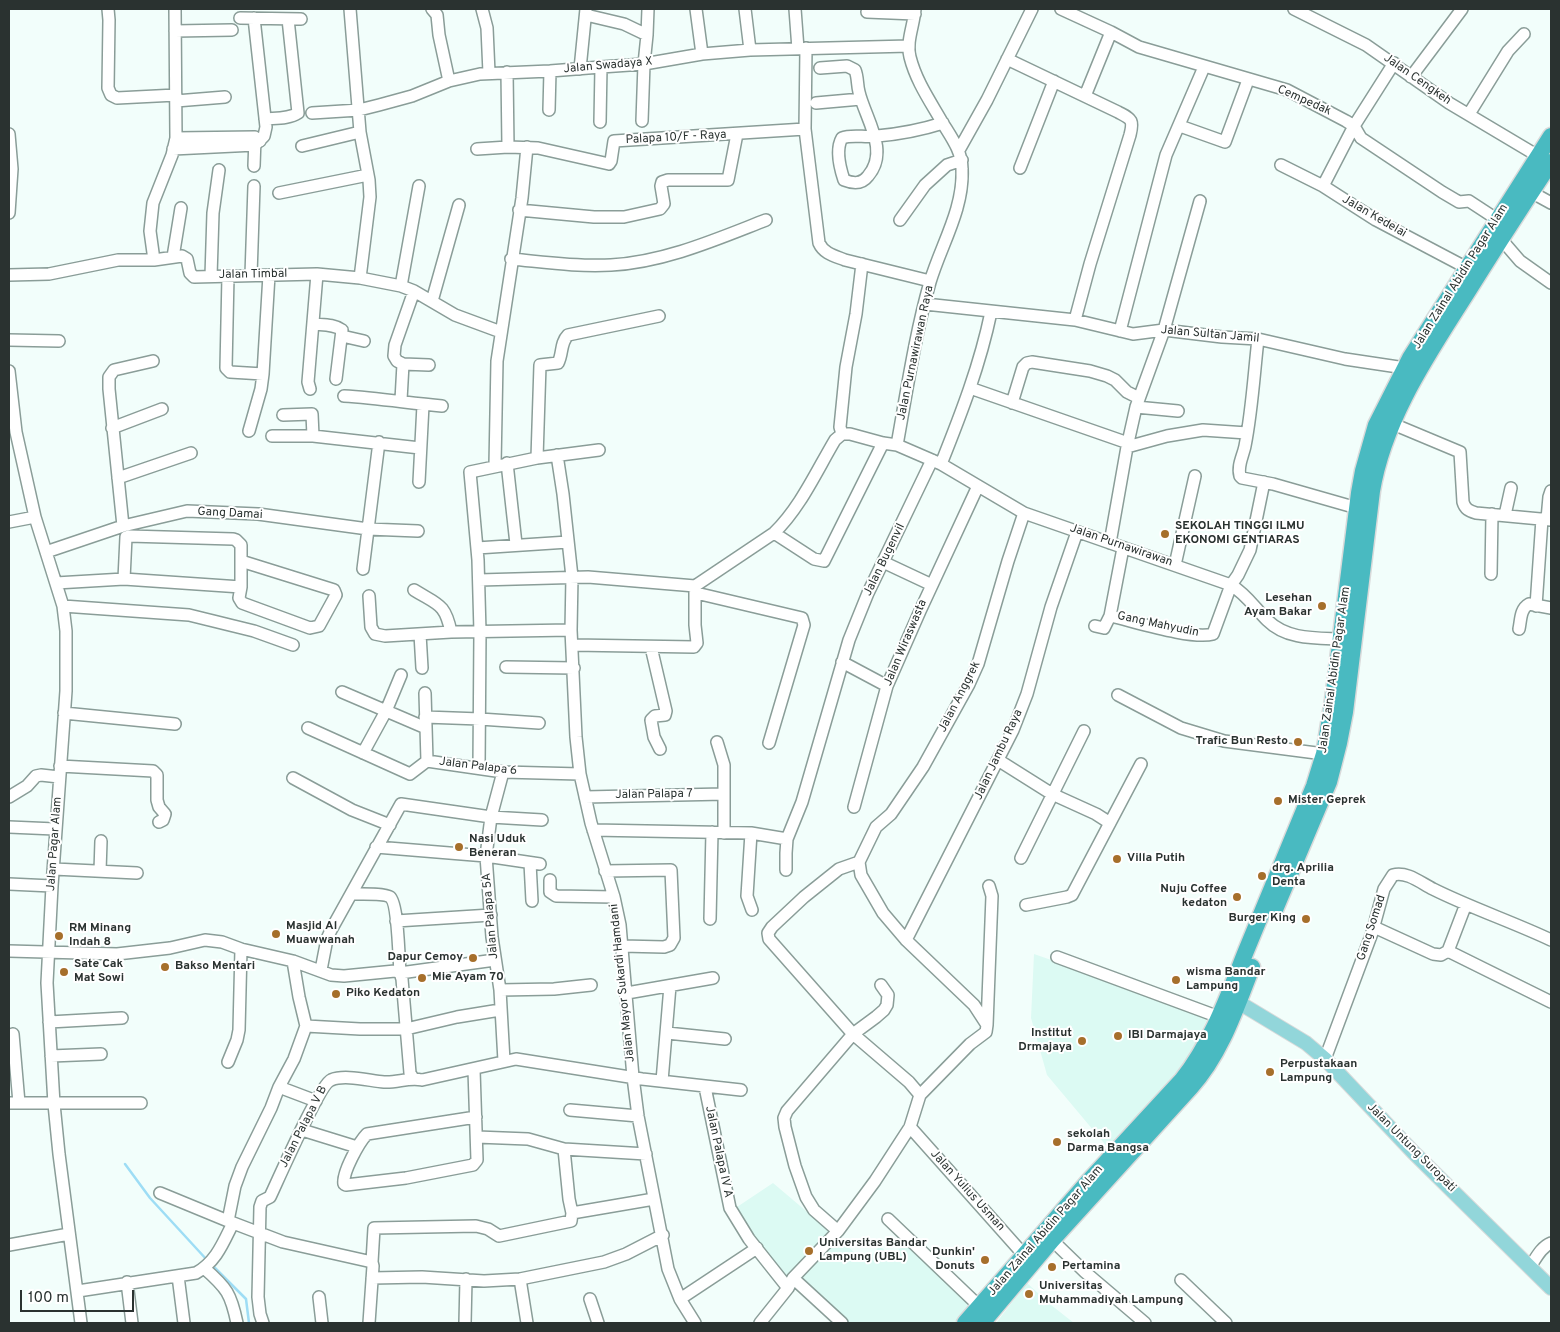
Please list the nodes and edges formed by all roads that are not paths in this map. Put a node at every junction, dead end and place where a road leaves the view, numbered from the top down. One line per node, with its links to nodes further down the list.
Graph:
1 (108, 9): 47 (street)
2 (175, 9): 23 (street)
3 (350, 9): 50 (street)
4 (432, 9): 44 (street)
5 (482, 9): 40 (street)
6 (648, 9): 26 (street)
7 (696, 9): 30 (street)
8 (745, 9): 29 (street)
9 (795, 9): 28 (street)
10 (1032, 9): 31 (street)
11 (1061, 9): 17 (street, Cempedak)
12 (1294, 9): 32 (street, Jalan Cengkeh)
13 (1462, 9): 41 (street)
14 (915, 11): 16 (street); 27 (street)
15 (586, 12): 26 (street); 37 (street)
16 (867, 12)
17 (1081, 13): 24 (street, Cempedak)
18 (240, 18): 19 (street)
19 (254, 18): 20 (street); 54 (street)
20 (288, 19): 21 (street); 54 (street)
21 (302, 19)
22 (232, 30): 23 (street)
23 (175, 31): 47 (street)
24 (1111, 32): 36 (street, Cempedak); 45 (street)
25 (1524, 34): 53 (street)
26 (647, 35): 33 (street)
27 (909, 46): 28 (street, Jalan Swadaya X); 57 (street)
28 (802, 49): 29 (street, Jalan Swadaya X); 60 (street)
29 (750, 50): 30 (street, Jalan Swadaya X)
30 (702, 54): 33 (street, Jalan Swadaya X)
31 (1007, 59): 43 (street); 72 (street)
32 (1394, 62): 41 (street, Jalan Cengkeh); 59 (street)
33 (644, 64): 34 (street, Jalan Swadaya X); 55 (street)
34 (601, 67): 37 (street, Jalan Swadaya X); 56 (street)
35 (820, 68): 48 (street)
36 (1204, 68): 42 (street, Cempedak); 58 (street)
37 (580, 69): 39 (street, Jalan Swadaya X)
38 (507, 72): 39 (street, Jalan Swadaya X); 40 (street, Jalan Swadaya X); 69 (street)
39 (550, 72): 51 (street)
40 (489, 73): 44 (street, Jalan Swadaya X)
41 (1411, 77): 53 (street, Jalan Cengkeh)
42 (1248, 80): 58 (street); 59 (street, Cempedak)
43 (1054, 81): 45 (street); 76 (street)
44 (449, 82): 50 (street, Jalan Swadaya X)
45 (1085, 96): 114 (street)
46 (225, 97): 47 (street)
47 (176, 98): 67 (street)
48 (861, 98): 49 (street); 65 (street)
49 (816, 102)
50 (359, 110): 52 (street, Jalan Swadaya X); 61 (street)
51 (549, 110)
52 (312, 113)
53 (1468, 114): 73 (street, Jalan Cengkeh)
54 (265, 119): 66 (street)
55 (642, 121)
56 (600, 122)
57 (943, 124): 65 (street); 72 (street)
58 (1180, 126): 117 (street)
59 (1354, 126): 81 (street); 92 (street, Cempedak)
60 (805, 129): 63 (street, Palapa 10/F - Raya); 97 (street)
61 (360, 132): 68 (street); 78 (street)
62 (9, 134): 89 (street)
63 (737, 134): 70 (street, Palapa 10/F - Raya); 88 (street)
64 (1551, 136): 73 (highway, Jalan Zainal Abidin Pagar Alam)
65 (874, 137): 65 (street)
66 (257, 141): 67 (street); 75 (street)
67 (174, 143): 95 (street)
68 (302, 146)
69 (508, 147): 70 (street, Palapa 10/F - Raya); 71 (street, Palapa 10/F - Raya)
70 (526, 147): 88 (street)
71 (477, 149)
72 (960, 155): 91 (street); 106 (street, Jalan Purnawirawan Raya)
73 (1545, 159): 82 (highway, Jalan Zainal Abidin Pagar Alam); 92 (highway, Jalan Zainal Abidin Pagar Alam)
74 (1282, 165): 81 (street, Jalan Kedelai)
75 (254, 166)
76 (1020, 168)
77 (219, 170): 103 (street)
78 (368, 175): 83 (street); 105 (street)
79 (254, 186): 101 (street)
80 (419, 186): 108 (street)
81 (1323, 186): 98 (street, Jalan Kedelai)
82 (1532, 192): 85 (street); 93 (highway, Jalan Zainal Abidin Pagar Alam)
83 (279, 193)
84 (1200, 201): 116 (street)
85 (1551, 203)
86 (459, 205): 110 (street)
87 (181, 208): 94 (street)
88 (519, 210): 96 (street)
89 (9, 213)
90 (766, 220): 96 (street)
91 (900, 220)
92 (1498, 220): 98 (highway, Jalan Zainal Abidin Pagar Alam)
93 (1501, 239): 107 (street); 143 (highway, Jalan Zainal Abidin Pagar Alam)
94 (173, 257): 95 (street); 103 (street, Jalan Timbal)
95 (154, 260): 100 (street)
96 (511, 260): 118 (street)
97 (862, 264): 106 (street); 147 (street)
98 (1467, 268): 127 (highway, Jalan Zainal Abidin Pagar Alam)
99 (317, 274): 102 (street, Jalan Timbal); 105 (street, Jalan Timbal); 115 (street)
100 (9, 275)
101 (251, 275): 102 (street, Jalan Timbal); 104 (street, Jalan Timbal)
102 (269, 275): 129 (street)
103 (211, 276): 104 (street, Jalan Timbal)
104 (228, 276): 129 (street)
105 (360, 278): 108 (street, Jalan Timbal)
106 (930, 281): 111 (street, Jalan Purnawirawan Raya)
107 (1551, 284)
108 (401, 286): 109 (street, Jalan Timbal)
109 (414, 291): 110 (street, Jalan Timbal); 125 (street)
110 (432, 301): 118 (street, Jalan Timbal)
111 (925, 304): 112 (street, Jalan Sultan Jamil); 152 (street, Jalan Purnawirawan Raya)
112 (991, 312): 114 (street, Jalan Sultan Jamil); 132 (street, Jalan Bugenvil)
113 (660, 316): 158 (street)
114 (1076, 320): 117 (street, Jalan Sultan Jamil)
115 (313, 324): 119 (street); 133 (street)
116 (1164, 330): 117 (street, Jalan Sultan Jamil); 120 (street, Jalan Sultan Jamil); 136 (street)
117 (1120, 331)
118 (501, 332): 160 (street)
119 (342, 336): 123 (street); 131 (street)
120 (1258, 339): 127 (street, Jalan Sultan Jamil); 146 (street)
121 (9, 340): 122 (street)
122 (59, 341)
123 (364, 341)
124 (153, 361): 144 (street)
125 (403, 364): 126 (street); 135 (street)
126 (429, 365)
127 (1405, 368): 168 (highway, Jalan Zainal Abidin Pagar Alam)
128 (9, 371): 130 (street, Jalan Pagar Alam)
129 (262, 374): 145 (street)
130 (9, 377): 172 (street, Jalan Pagar Alam)
131 (336, 379)
132 (970, 388): 137 (street); 159 (street, Jalan Bugenvil)
133 (310, 389)
134 (344, 396): 135 (street)
135 (401, 400): 138 (street)
136 (1138, 402): 137 (street); 141 (street); 153 (street)
137 (1012, 403): 153 (street)
138 (423, 405): 139 (street); 154 (street)
139 (442, 406)
140 (162, 409): 144 (street)
141 (1178, 411)
142 (283, 415): 149 (street)
143 (1393, 424): 170 (street); 253 (highway, Jalan Zainal Abidin Pagar Alam)
144 (112, 428): 162 (street)
145 (248, 431)
146 (1247, 433): 153 (street); 164 (street)
147 (842, 434): 151 (street, Jalan Purnawirawan); 179 (street)
148 (272, 436): 149 (street)
149 (313, 436): 150 (street)
150 (380, 442): 154 (street); 176 (street)
151 (883, 443): 152 (street, Jalan Purnawirawan); 179 (street)
152 (897, 445): 159 (street, Jalan Purnawirawan)
153 (1128, 445): 181 (street)
154 (420, 448): 163 (street)
155 (599, 450): 157 (street)
156 (192, 453): 162 (street)
157 (557, 455): 158 (street); 180 (street, Jalan Mayor Sukardi Hamdani)
158 (537, 458): 160 (street)
159 (936, 462): 165 (street, Jalan Purnawirawan); 187 (street, Jalan Bugenvil)
160 (501, 464): 182 (street); 183 (street)
161 (1195, 476): 188 (street)
162 (118, 478): 175 (street)
163 (419, 482)
164 (1264, 482): 168 (street); 196 (street)
165 (978, 486): 169 (street, Jalan Purnawirawan); 195 (street, Jalan Wiraswasta)
166 (1511, 488): 171 (street)
167 (1551, 492): 173 (street)
168 (1357, 508): 211 (highway, Jalan Zainal Abidin Pagar Alam)
169 (1024, 513): 178 (street, Jalan Purnawirawan); 267 (street, Jalan Anggrek)
170 (1492, 514): 171 (street); 190 (street)
171 (1505, 515): 173 (street)
172 (35, 517): 174 (street); 185 (street, Jalan Pagar Alam)
173 (1547, 519): 202 (street)
174 (9, 522)
175 (123, 526): 176 (street, Gang Damai); 185 (street, Gang Damai)
176 (368, 529): 177 (street, Gang Damai); 189 (street)
177 (418, 531)
178 (1077, 532): 181 (street, Jalan Purnawirawan); 237 (street, Jalan Jambu Raya)
179 (774, 534): 199 (street)
180 (568, 542): 182 (street); 191 (street, Jalan Mayor Sukardi Hamdani)
181 (1110, 543): 184 (street, Jalan Purnawirawan)
182 (516, 544): 183 (street)
183 (477, 548): 193 (street)
184 (1123, 548): 188 (street, Jalan Purnawirawan); 204 (street)
185 (46, 552): 194 (street, Jalan Pagar Alam)
186 (241, 562): 192 (street); 197 (street); 197 (street)
187 (883, 562): 195 (street); 215 (street, Jalan Bugenvil)
188 (1175, 565): 196 (street, Jalan Purnawirawan)
189 (363, 569)
190 (1491, 574)
191 (572, 577): 193 (street); 199 (street); 207 (street, Jalan Mayor Sukardi Hamdani)
192 (124, 579): 194 (street); 197 (street)
193 (478, 580): 209 (street)
194 (56, 583): 201 (street, Jalan Pagar Alam)
195 (932, 585): 220 (street, Jalan Wiraswasta)
196 (1231, 585): 204 (street, Gang Mahyudin); 211 (street, Jalan Purnawirawan)
197 (241, 587)
198 (414, 590): 208 (street)
199 (696, 590): 214 (street); 233 (street)
200 (370, 596): 210 (street)
201 (62, 606): 213 (street); 225 (street, Jalan Pagar Alam)
202 (1536, 606): 203 (street); 206 (street)
203 (1551, 608)
204 (1110, 616): 205 (street)
205 (1094, 626)
206 (1519, 629)
207 (572, 630): 209 (street); 212 (street, Jalan Mayor Sukardi Hamdani)
208 (451, 632): 209 (street); 210 (street)
209 (480, 632): 226 (street)
210 (420, 634): 216 (street)
211 (1342, 639): 236 (highway, Jalan Zainal Abidin Pagar Alam)
212 (573, 645): 214 (street); 218 (street, Jalan Mayor Sukardi Hamdani)
213 (293, 646)
214 (651, 647): 234 (street)
215 (842, 662): 220 (street); 262 (street, Jalan Bugenvil)
216 (422, 668)
217 (506, 668): 218 (street)
218 (574, 668): 243 (street, Jalan Mayor Sukardi Hamdani)
219 (401, 675): 224 (street)
220 (887, 686): 249 (street, Jalan Wiraswasta)
221 (342, 692): 224 (street)
222 (425, 692): 227 (street)
223 (1118, 695): 236 (street)
224 (386, 711): 227 (street); 235 (street)
225 (64, 713): 229 (street); 241 (street, Jalan Pagar Alam)
226 (480, 719): 227 (street); 228 (street); 240 (street)
227 (426, 723): 238 (street)
228 (539, 723)
229 (175, 724)
230 (308, 728): 235 (street)
231 (1084, 731): 246 (street)
232 (717, 742): 245 (street)
233 (770, 743)
234 (660, 749)
235 (364, 753): 238 (street, Jalan Palapa 6)
236 (1324, 754): 253 (highway, Jalan Zainal Abidin Pagar Alam)
237 (998, 760): 246 (street); 287 (street, Jalan Jambu Raya)
238 (427, 761): 240 (street, Jalan Palapa 6)
239 (1141, 764): 254 (street)
240 (479, 767): 242 (street, Jalan Palapa 6)
241 (60, 772): 248 (street); 252 (street); 257 (street, Jalan Pagar Alam)
242 (502, 772): 243 (street, Jalan Palapa 6); 250 (street, Jalan Palapa 5A)
243 (580, 774): 247 (street, Jalan Mayor Sukardi Hamdani)
244 (293, 778): 255 (street)
245 (724, 794): 247 (street, Jalan Palapa 7); 260 (street)
246 (1052, 794): 254 (street); 266 (street)
247 (585, 796): 258 (street, Jalan Mayor Sukardi Hamdani)
248 (9, 797)
249 (854, 807)
250 (491, 817): 251 (street); 255 (street); 265 (street, Jalan Palapa 5A)
251 (542, 820)
252 (160, 822)
253 (1306, 822): 291 (highway, Jalan Zainal Abidin Pagar Alam)
254 (1110, 823): 281 (street)
255 (390, 825): 264 (street)
256 (9, 827): 257 (street)
257 (56, 829): 268 (street, Jalan Pagar Alam)
258 (593, 830): 259 (street); 271 (street, Jalan Mayor Sukardi Hamdani)
259 (712, 832): 260 (street); 284 (street)
260 (724, 833): 261 (street)
261 (751, 833): 262 (street); 282 (street)
262 (787, 839): 269 (street, Jalan Bugenvil)
263 (101, 841): 270 (street)
264 (376, 847): 265 (street); 277 (street)
265 (486, 856): 279 (street); 283 (street, Jalan Palapa 5A)
266 (1021, 858)
267 (858, 862): 287 (street); 317 (street)
268 (54, 869): 270 (street); 275 (street, Jalan Pagar Alam)
269 (786, 870)
270 (100, 871): 272 (street)
271 (605, 871): 278 (street, Jalan Mayor Sukardi Hamdani); 289 (street)
272 (137, 873)
273 (550, 880): 278 (street)
274 (9, 884): 275 (street)
275 (52, 886): 293 (street, Jalan Pagar Alam)
276 (989, 886): 312 (street)
277 (352, 894): 285 (street); 298 (street)
278 (614, 897): 289 (street, Jalan Mayor Sukardi Hamdani)
279 (532, 901)
280 (1466, 904): 286 (street, Gang Somad); 288 (street, Gang Somad); 294 (street)
281 (1026, 905)
282 (752, 910)
283 (491, 915): 285 (street); 296 (street, Jalan Palapa 5A)
284 (710, 919)
285 (396, 921): 299 (street)
286 (1374, 927): 294 (street); 321 (street, Gang Somad)
287 (906, 940): 312 (street)
288 (1551, 940)
289 (622, 946): 305 (street, Jalan Mayor Sukardi Hamdani)
290 (242, 949): 293 (street); 297 (street); 323 (street)
291 (1252, 950): 306 (highway, Jalan Zainal Abidin Pagar Alam); 309 (highway, Jalan Zainal Abidin Pagar Alam)
292 (9, 951): 293 (street)
293 (48, 951): 311 (street, Jalan Pagar Alam)
294 (1448, 951): 307 (street)
295 (1056, 957): 309 (street)
296 (495, 960): 299 (street); 304 (street, Jalan Palapa 5A)
297 (293, 961): 298 (street); 313 (street)
298 (321, 970): 299 (street)
299 (400, 973): 314 (street)
300 (713, 978): 303 (street)
301 (590, 985): 304 (street)
302 (881, 985): 317 (street)
303 (670, 986): 305 (street); 315 (street)
304 (500, 990): 308 (street, Jalan Palapa 5A)
305 (627, 993): 325 (street, Jalan Mayor Sukardi Hamdani)
306 (1238, 1002): 321 (main road, Jalan Untung Suropati); 345 (highway, Jalan Zainal Abidin Pagar Alam)
307 (1551, 1002)
308 (500, 1010): 314 (street); 322 (street, Jalan Palapa 5A)
309 (1219, 1017): 345 (highway, Jalan Zainal Abidin Pagar Alam)
310 (122, 1018): 311 (street)
311 (49, 1022): 320 (street, Jalan Pagar Alam)
312 (987, 1025): 331 (street)
313 (306, 1026): 314 (street); 328 (street)
314 (406, 1028): 326 (street)
315 (666, 1033): 318 (street); 327 (street)
316 (12, 1034): 333 (street)
317 (853, 1034): 331 (street); 351 (street)
318 (726, 1039)
319 (101, 1054): 320 (street)
320 (51, 1056): 335 (street, Jalan Pagar Alam)
321 (1325, 1060): 362 (main road, Jalan Untung Suropati)
322 (504, 1061): 324 (street); 325 (street)
323 (228, 1062)
324 (474, 1070): 326 (street); 338 (street)
325 (633, 1077): 327 (street); 337 (street, Jalan Mayor Sukardi Hamdani)
326 (413, 1078): 332 (street, Jalan Palapa V B)
327 (662, 1080): 329 (street)
328 (279, 1086): 332 (street); 350 (street)
329 (705, 1087): 330 (street); 358 (street, Jalan Palapa IV A)
330 (741, 1090)
331 (920, 1095): 339 (street)
332 (316, 1102): 340 (street, Jalan Palapa V B)
333 (14, 1103): 335 (street)
334 (141, 1103): 335 (street)
335 (54, 1104): 352 (street, Jalan Pagar Alam)
336 (570, 1110): 337 (street)
337 (638, 1116): 344 (street, Jalan Mayor Sukardi Hamdani)
338 (476, 1117): 341 (street); 342 (street)
339 (910, 1127): 351 (street); 359 (street, Jalan Yulius Usman)
340 (302, 1130): 342 (street); 353 (street, Jalan Palapa V B)
341 (477, 1137): 342 (street); 343 (street)
342 (357, 1147)
343 (564, 1149): 344 (street); 348 (street)
344 (646, 1154): 347 (street, Jalan Mayor Sukardi Hamdani)
345 (1119, 1158): 355 (highway, Jalan Zainal Abidin Pagar Alam); 359 (highway, Jalan Zainal Abidin Pagar Alam)
346 (160, 1192): 350 (street)
347 (654, 1199): 348 (street); 354 (street, Jalan Mayor Sukardi Hamdani)
348 (572, 1213): 360 (street)
349 (888, 1219): 375 (street)
350 (230, 1222): 353 (street); 361 (street)
351 (838, 1231): 369 (street)
352 (69, 1234): 357 (street); 371 (street, Jalan Pagar Alam)
353 (260, 1234): 360 (street); 380 (street, Jalan Palapa V B)
354 (663, 1236): 366 (street); 374 (street, Jalan Mayor Sukardi Hamdani)
355 (1052, 1240): 390 (highway, Jalan Zainal Abidin Pagar Alam); 391 (street)
356 (1551, 1243): 362 (street)
357 (9, 1245)
358 (757, 1248): 369 (street, Jalan Palapa IV A); 374 (street)
359 (1024, 1255): 375 (highway, Jalan Zainal Abidin Pagar Alam)
360 (372, 1262): 364 (street)
361 (209, 1263): 363 (street); 379 (street)
362 (1530, 1267): 370 (main road, Jalan Untung Suropati)
363 (178, 1276): 368 (street); 378 (street)
364 (372, 1278): 365 (street); 382 (street)
365 (466, 1279): 366 (street); 383 (street)
366 (520, 1279): 384 (street)
367 (1181, 1280): 392 (street)
368 (127, 1282): 371 (street); 377 (street)
369 (790, 1283): 387 (street); 388 (street, Jalan Palapa IV A)
370 (1551, 1288)
371 (78, 1291): 376 (street, Jalan Pagar Alam)
372 (319, 1297): 381 (street)
373 (590, 1299): 385 (street)
374 (680, 1299): 386 (street, Jalan Mayor Sukardi Hamdani)
375 (980, 1307): 389 (highway, Jalan Zainal Abidin Pagar Alam)
376 (81, 1323)
377 (132, 1323)
378 (184, 1323)
379 (237, 1323)
380 (263, 1323)
381 (322, 1323)
382 (369, 1323)
383 (466, 1323)
384 (527, 1323)
385 (598, 1323)
386 (696, 1323)
387 (760, 1323)
388 (842, 1323)
389 (966, 1323)
390 (982, 1323)
391 (1145, 1323)
392 (1226, 1323)

